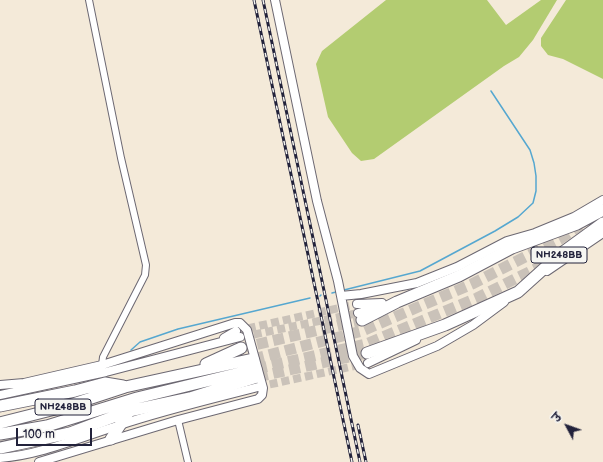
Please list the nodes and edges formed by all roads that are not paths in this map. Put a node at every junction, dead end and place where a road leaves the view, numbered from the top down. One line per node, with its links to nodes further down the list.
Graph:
1 (89, 0): 14 (street)
2 (275, 0): 8 (street)
3 (603, 200): 8 (street)
4 (603, 210): 9 (highway)
5 (603, 223): 7 (highway, NH248BB)
6 (603, 232): 7 (street)
7 (518, 292): 8 (street); 13 (highway)
8 (341, 296)
9 (397, 302): 10 (street); 11 (highway)
10 (357, 304)
11 (360, 317)
12 (239, 339): 15 (street); 16 (highway)
13 (367, 358)
14 (102, 365): 15 (street); 18 (street)
15 (115, 365): 21 (street); 26 (street)
16 (188, 373): 17 (highway, NH248BB); 19 (highway, NH248BB)
17 (256, 373): 20 (highway, NH248BB); 23 (highway); 28 (street)
18 (0, 385)
19 (126, 386): 24 (highway); 27 (highway, NH248BB)
20 (190, 386): 22 (highway, NH248BB); 23 (highway)
21 (0, 395)
22 (138, 398): 25 (highway); 29 (highway, NH248BB)
23 (190, 398): 25 (highway)
24 (0, 406)
25 (129, 411): 28 (highway); 31 (highway)
26 (178, 420): 30 (street); 34 (street)
27 (0, 423)
28 (120, 425): 30 (highway); 32 (street)
29 (0, 434)
30 (111, 439): 33 (street)
31 (0, 448)
32 (0, 458)
33 (39, 462)
34 (188, 462)

